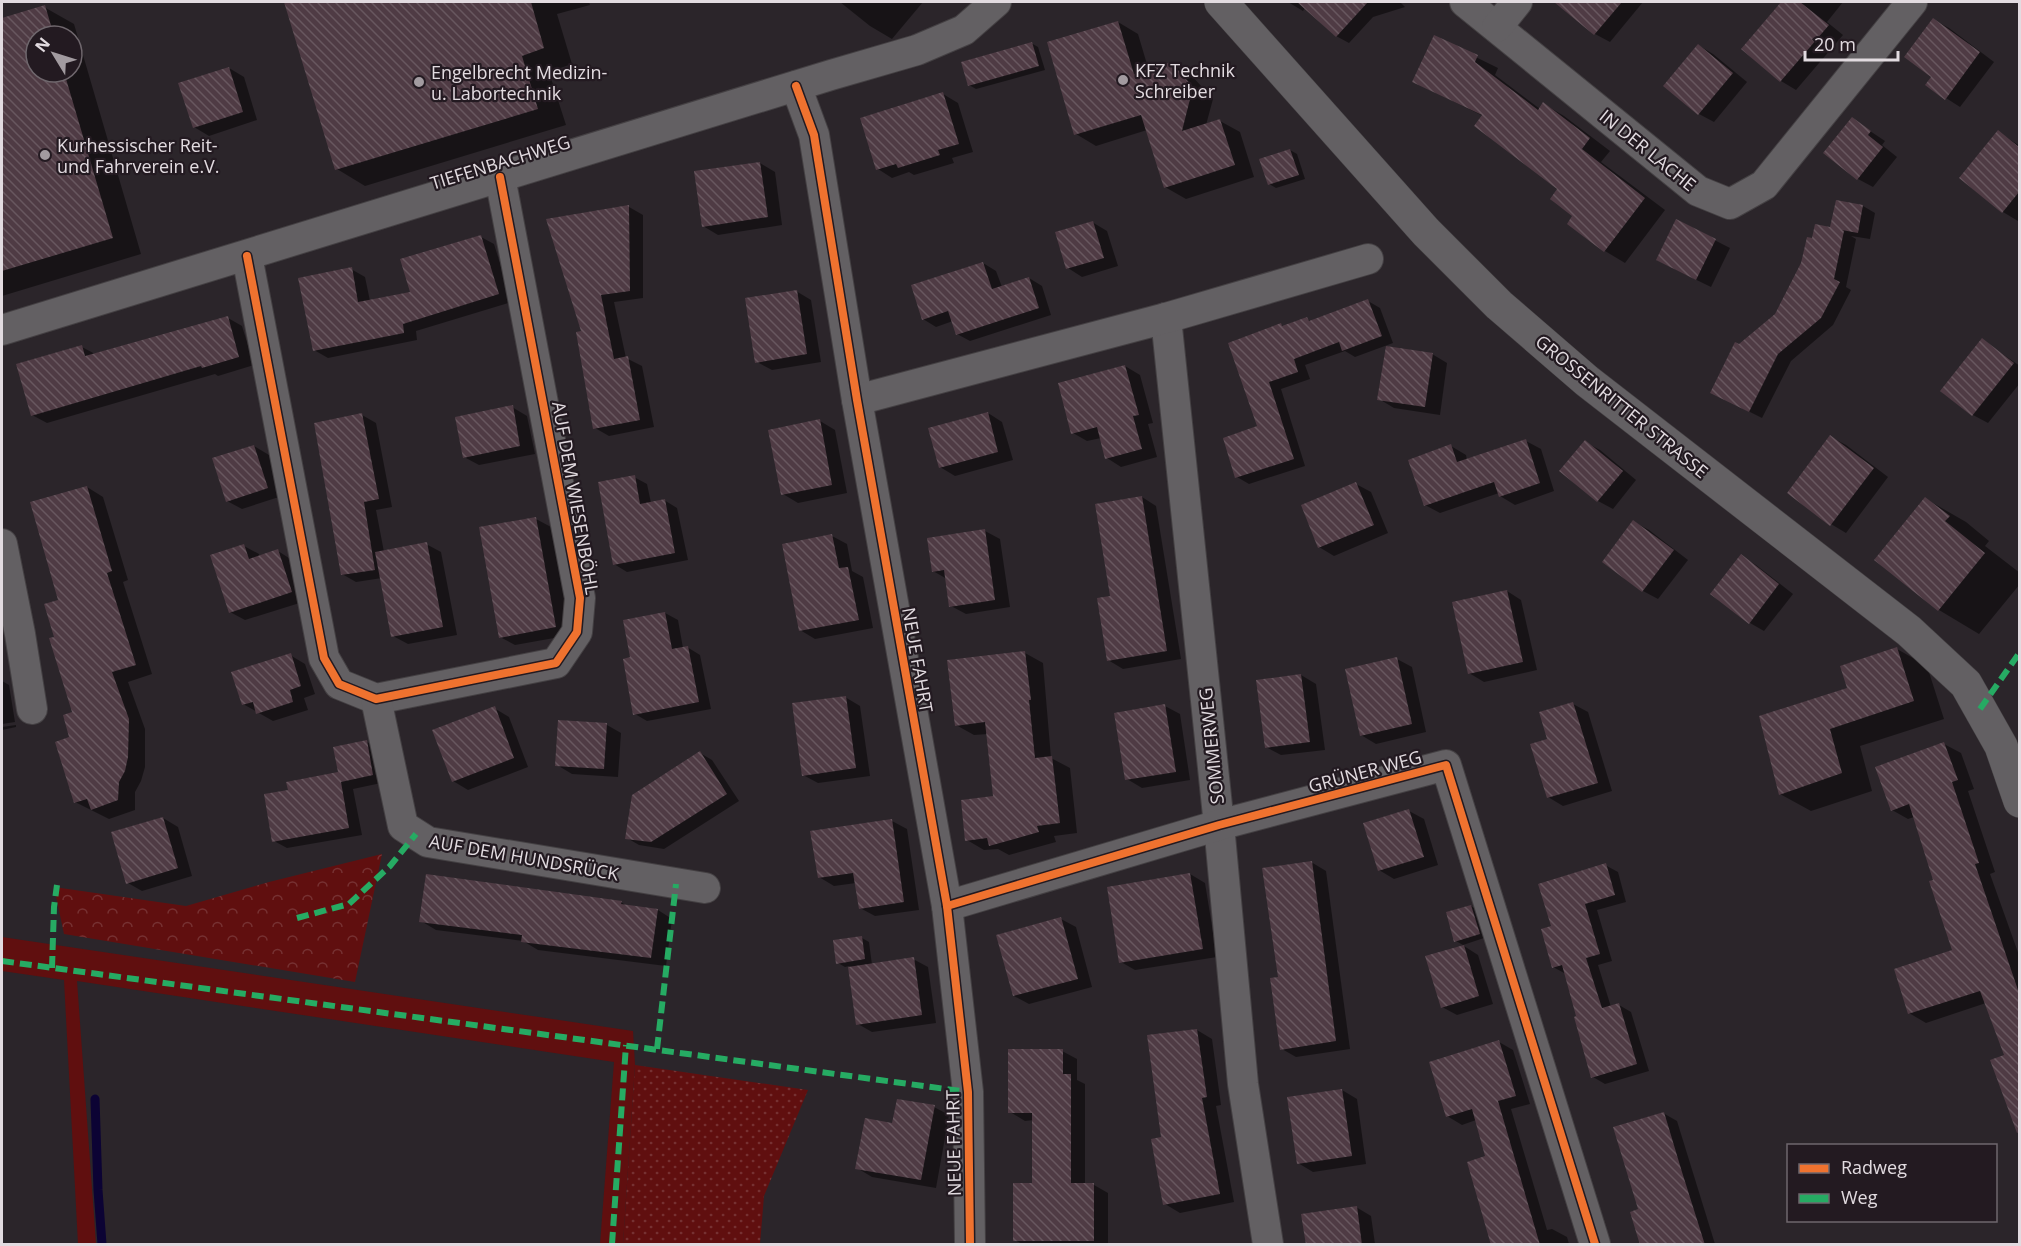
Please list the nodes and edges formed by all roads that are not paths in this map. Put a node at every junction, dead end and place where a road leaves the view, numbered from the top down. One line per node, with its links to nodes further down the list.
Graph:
1 (996, 2): 7 (street, TIEFENBACHWEG)
2 (1221, 2): 18 (main road, GROSSENRITTER STRASSE)
3 (1464, 2): 6 (street, IN DER LACHE)
4 (1517, 2): 6 (street)
5 (1912, 2): 6 (street, IN DER LACHE)
6 (1497, 27)
7 (796, 86): 8 (street, TIEFENBACHWEG); 13 (street, NEUE FAHRT)
8 (500, 177): 9 (street, TIEFENBACHWEG); 16 (street, AUF DEM WIESENBÖHL)
9 (247, 256): 12 (street, TIEFENBACHWEG); 16 (street)
10 (1368, 259): 11 (street)
11 (1166, 318): 13 (street); 20 (street, SOMMERWEG)
12 (2, 330)
13 (857, 400): 22 (street, NEUE FAHRT)
14 (2, 544): 15 (street)
15 (11, 638): 17 (street)
16 (376, 699): 21 (street, AUF DEM HUNDSRÜCK)
17 (32, 709)
18 (2010, 745): 19 (main road, GROSSENRITTER STRASSE)
19 (2019, 801)
20 (1219, 825): 22 (street, GRÜNER WEG); 24 (street, SOMMERWEG); 25 (street, GRÜNER WEG)
21 (705, 888)
22 (947, 906): 23 (street, NEUE FAHRT)
23 (970, 1245)
24 (1268, 1245)
25 (1595, 1245)

